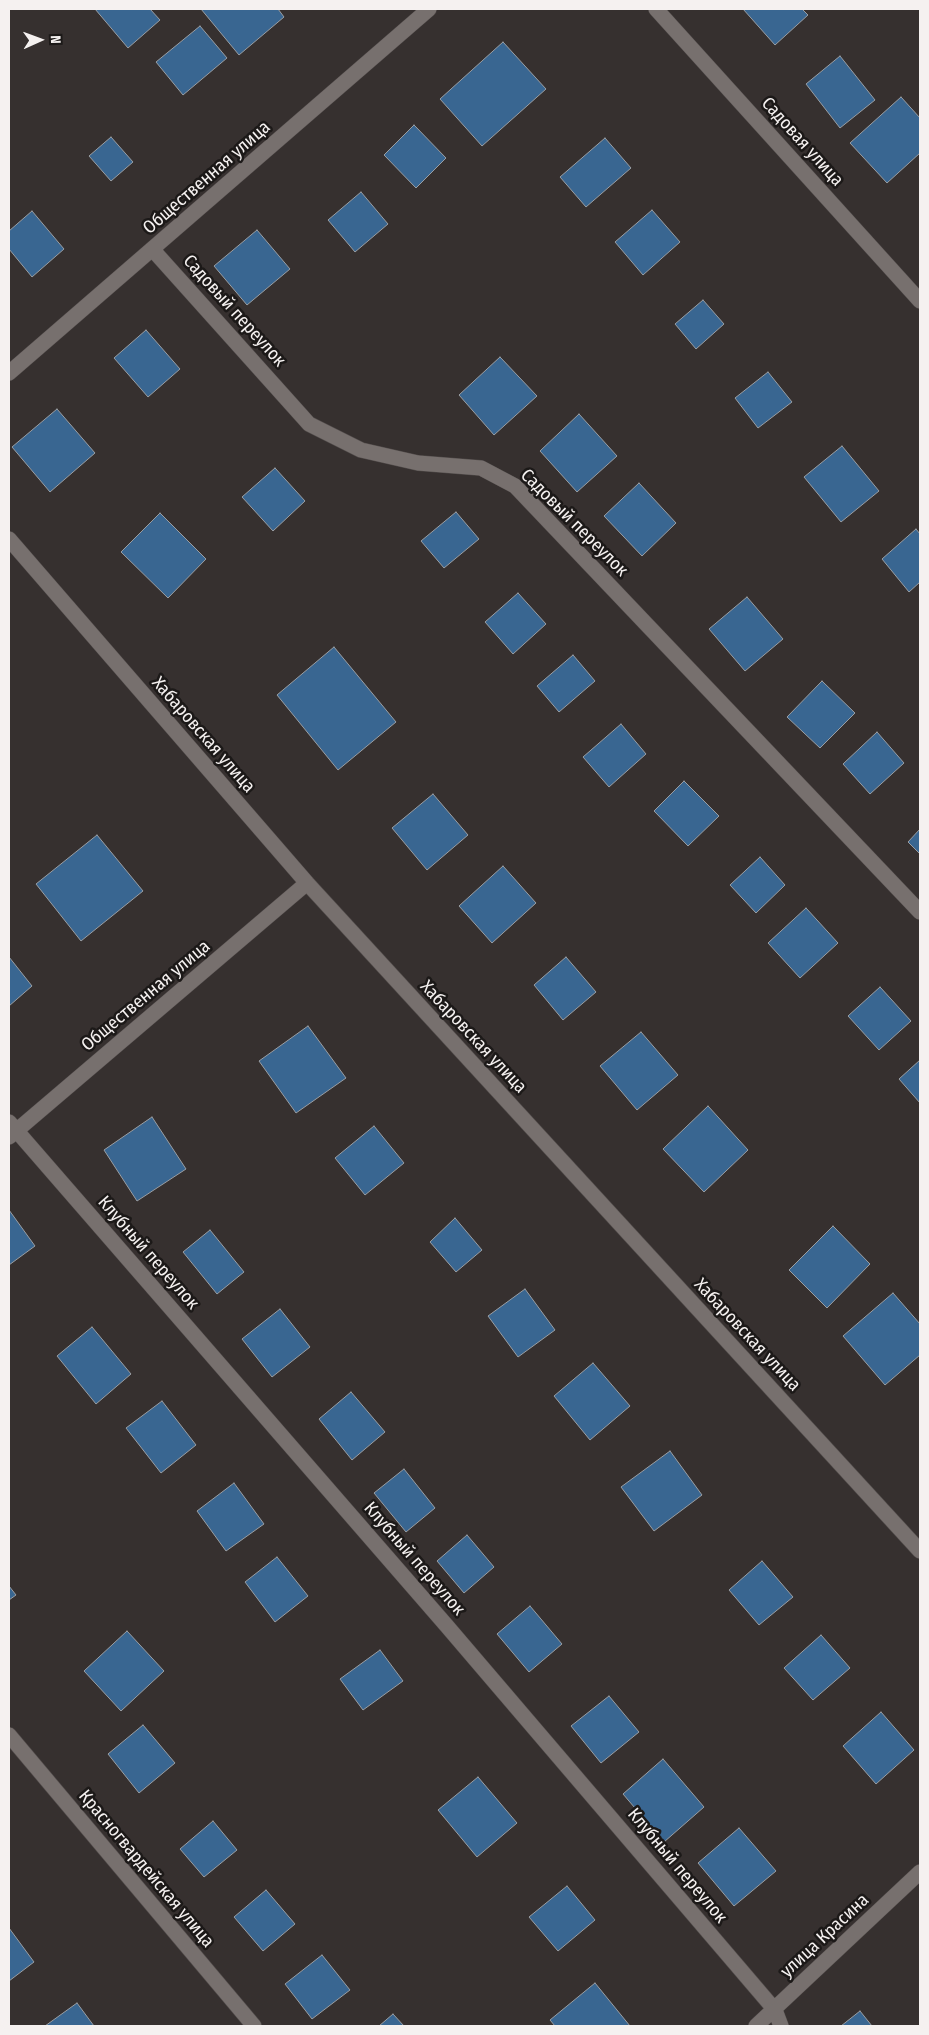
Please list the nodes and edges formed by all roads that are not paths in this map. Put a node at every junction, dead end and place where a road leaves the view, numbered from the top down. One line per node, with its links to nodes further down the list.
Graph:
1 (429, 9): 3 (street, Общественная улица)
2 (656, 9): 4 (street, Садовая улица)
3 (153, 250): 5 (street, Общественная улица); 8 (street, Садовый переулок)
4 (920, 301)
5 (9, 373)
6 (9, 539): 7 (street, Хабаровская улица)
7 (306, 883): 9 (street, Общественная улица); 10 (street, Хабаровская улица)
8 (920, 912)
9 (11, 1130): 13 (street, Клубный переулок)
10 (920, 1551)
11 (9, 1735): 14 (street, Красногвардейская улица)
12 (920, 1872): 13 (street, улица Красина)
13 (775, 2010): 15 (street, улица Красина); 16 (street, Клубный переулок)
14 (254, 2026)
15 (756, 2026)
16 (781, 2026)

